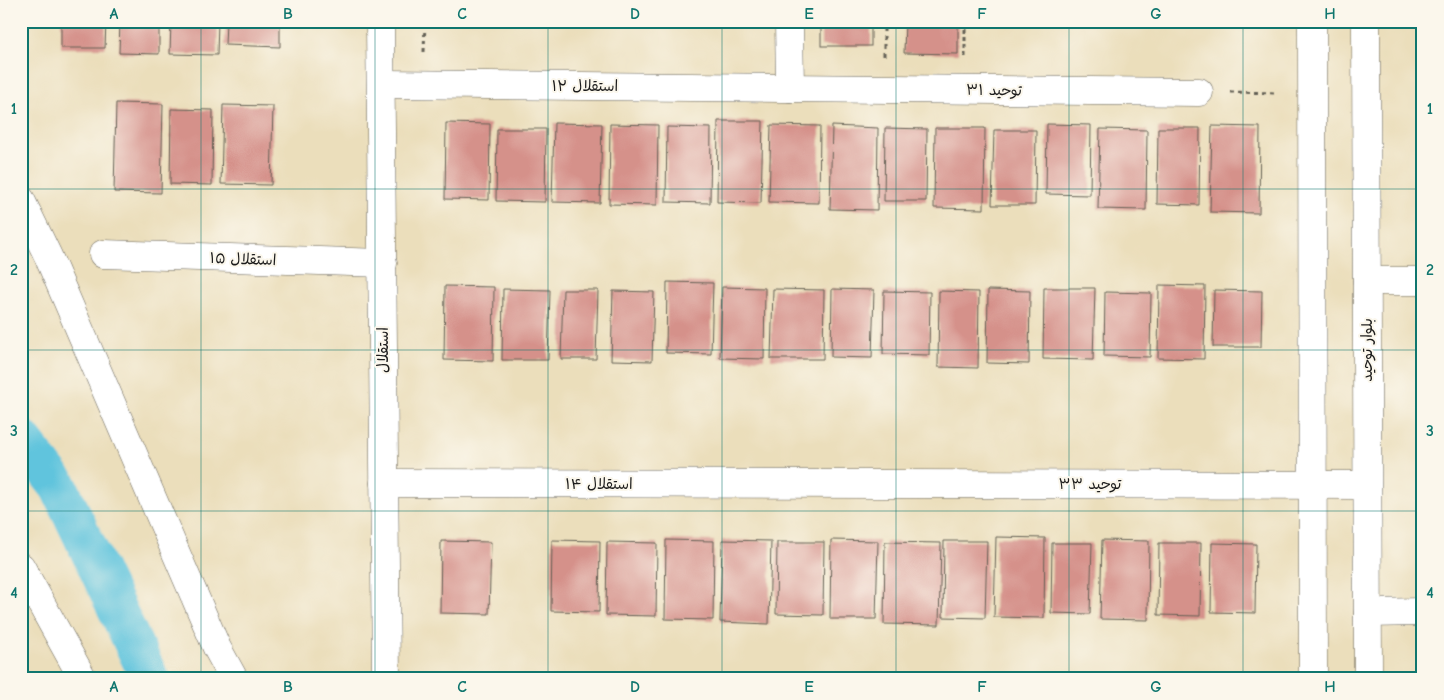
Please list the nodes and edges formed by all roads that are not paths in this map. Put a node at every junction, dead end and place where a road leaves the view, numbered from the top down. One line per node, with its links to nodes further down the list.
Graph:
1 (380, 21): 5 (street, استقلال)
2 (789, 21): 6 (street)
3 (1312, 21): 15 (street)
4 (1366, 21): 11 (street, بلوار توحید)
5 (381, 84): 6 (street, استقلال ۱۲); 10 (street, استقلال)
6 (790, 88): 7 (street, توحید ۳۱)
7 (1199, 92)
8 (21, 200): 21 (street)
9 (103, 254): 10 (street, استقلال ۱۵)
10 (382, 263): 13 (street, استقلال)
11 (1367, 281): 12 (street); 16 (street, بلوار توحید)
12 (1423, 281)
13 (384, 483): 14 (street, استقلال ۱۴); 22 (street, استقلال)
14 (813, 484): 15 (street, توحید ۳۳)
15 (1313, 484): 16 (street, توحید ۳۳); 23 (street)
16 (1367, 485): 19 (street, بلوار توحید)
17 (21, 568): 20 (street)
18 (1423, 612): 19 (street)
19 (1368, 613): 24 (street, بلوار توحید)
20 (83, 679)
21 (234, 679)
22 (386, 679)
23 (1313, 679)
24 (1368, 679)

